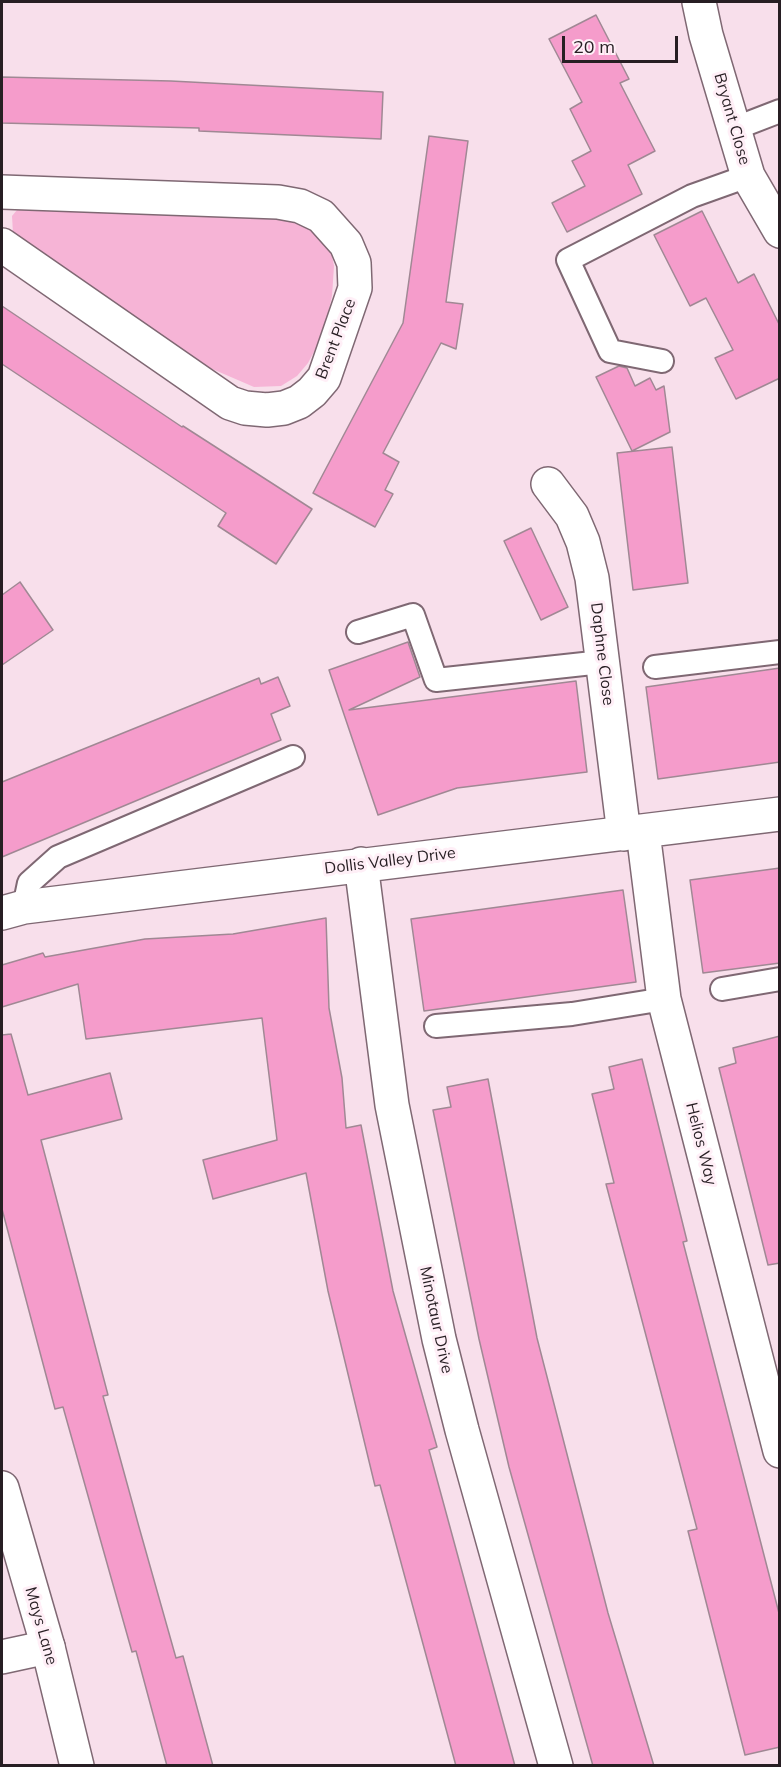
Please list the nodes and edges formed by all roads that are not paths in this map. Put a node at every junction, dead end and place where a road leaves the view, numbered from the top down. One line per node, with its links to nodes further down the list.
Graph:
1 (699, 2): 3 (street, Bryant Close)
2 (780, 111): 3 (lane)
3 (736, 128): 4 (street, Bryant Close)
4 (748, 176): 6 (street, Bryant Close); 8 (lane)
5 (2, 192): 7 (street, Brent Place)
6 (780, 231)
7 (2, 245)
8 (662, 361)
9 (548, 484): 12 (street, Daphne Close)
10 (358, 632): 12 (lane)
11 (780, 652): 13 (lane)
12 (603, 662): 16 (street, Daphne Close)
13 (655, 667)
14 (293, 757): 18 (lane)
15 (780, 814): 16 (street, Dollis Valley Drive)
16 (634, 833): 17 (street, Dollis Valley Drive); 21 (street, Helios Way)
17 (361, 864): 18 (street, Dollis Valley Drive); 28 (street, Minotaur Drive)
18 (13, 910)
19 (780, 979): 20 (lane)
20 (722, 989)
21 (664, 999): 22 (lane); 23 (street, Helios Way)
22 (436, 1026)
23 (780, 1451)
24 (2, 1488): 25 (street, Mays Lane)
25 (48, 1647): 26 (street); 27 (street, Mays Lane)
26 (2, 1657)
27 (77, 1766)
28 (556, 1766)

